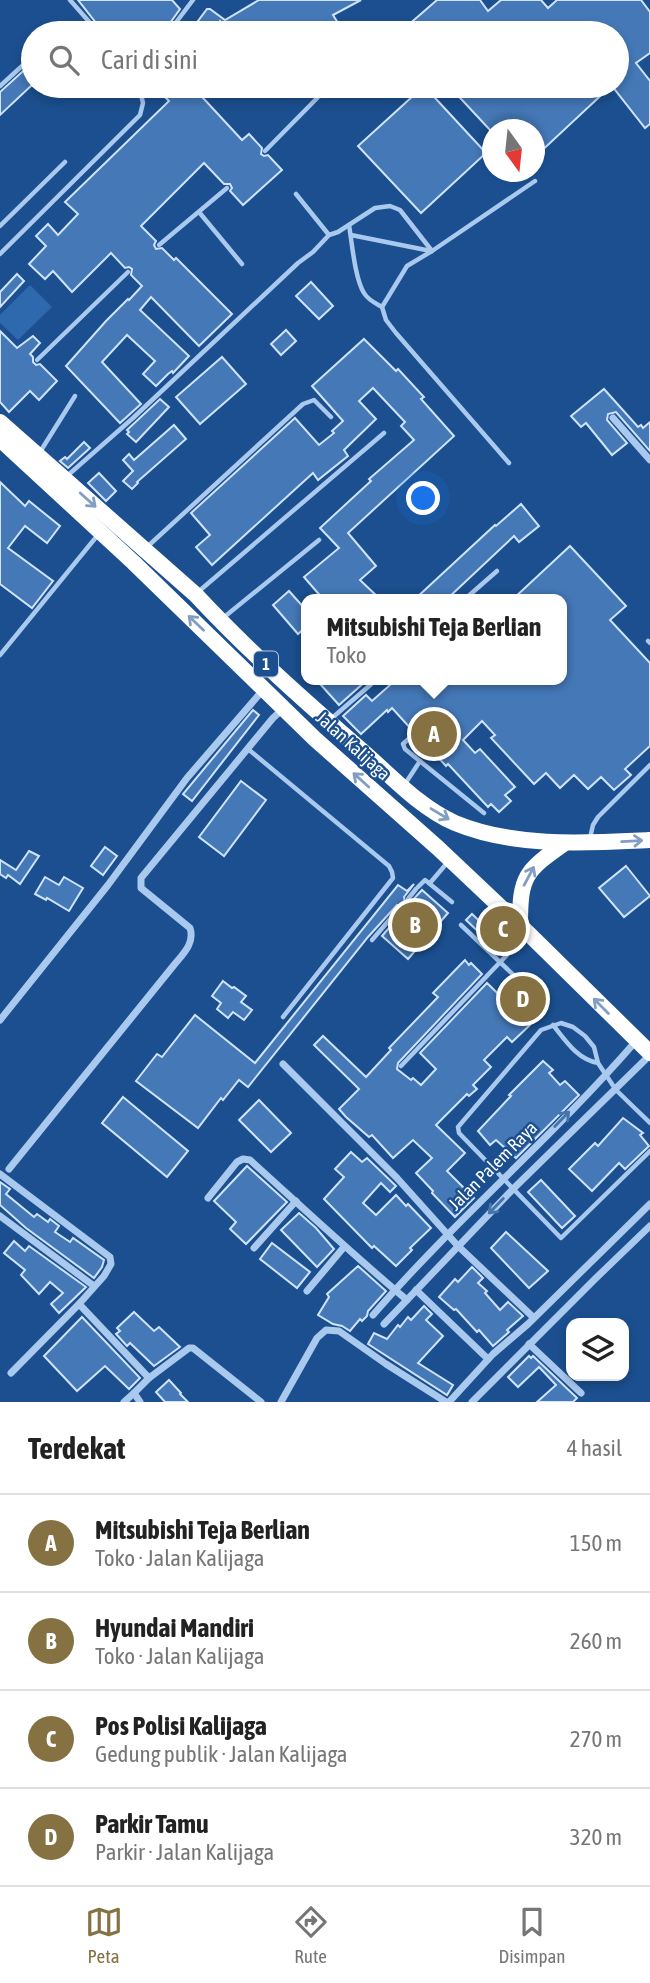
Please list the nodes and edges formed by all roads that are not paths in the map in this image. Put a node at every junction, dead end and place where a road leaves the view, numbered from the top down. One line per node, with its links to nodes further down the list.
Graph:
1 (70, 0): 3 (lane)
2 (193, 0): 4 (lane)
3 (88, 21)
4 (177, 21)
5 (21, 67): 6 (lane)
6 (0, 86)
7 (142, 98): 21 (lane)
8 (318, 98): 9 (lane)
9 (265, 151)
10 (65, 162): 16 (lane)
11 (534, 182): 20 (lane)
12 (227, 188): 14 (lane)
13 (296, 194): 17 (lane)
14 (199, 212): 19 (lane); 22 (lane)
15 (349, 225): 17 (lane); 18 (lane); 20 (lane)
16 (0, 226)
17 (329, 235): 35 (lane)
18 (351, 235): 20 (lane); 24 (lane)
19 (159, 245)
20 (432, 251): 24 (lane)
21 (0, 254)
22 (242, 264)
23 (128, 272): 25 (lane)
24 (382, 307): 34 (lane)
25 (37, 360)
26 (75, 397): 32 (lane)
27 (331, 417): 38 (lane)
28 (613, 418): 33 (street)
29 (0, 422): 32 (highway, Jalan Kalijaga / 1)
30 (384, 433): 41 (lane)
31 (0, 439): 36 (highway, Jalan Kalijaga / 1)
32 (38, 455): 35 (highway, Jalan Kalijaga / 1)
33 (650, 460)
34 (509, 463)
35 (64, 479): 38 (highway, Jalan Kalijaga / 1, one-way to 38)
36 (101, 533): 43 (lane); 45 (highway, Jalan Kalijaga / 1, one-way to 36)
37 (319, 540): 42 (lane)
38 (144, 550): 41 (highway, Jalan Kalijaga / 1)
39 (497, 571): 40 (lane)
40 (471, 594)
41 (195, 595): 42 (highway, Jalan Kalijaga / 1)
42 (219, 620): 47 (highway, Jalan Kalijaga / 1)
43 (0, 655)
44 (370, 685): 47 (lane)
45 (264, 689): 46 (highway, Jalan Kalijaga / 1); 69 (street)
46 (284, 708): 49 (highway, Jalan Kalijaga / 1); 50 (street)
47 (328, 721): 49 (highway); 53 (highway, Jalan Kalijaga / 1)
48 (414, 734): 51 (lane)
49 (315, 738): 58 (highway, Jalan Kalijaga / 1, one-way to 49)
50 (247, 748): 68 (lane); 79 (street)
51 (420, 761): 53 (lane); 54 (lane)
52 (650, 765): 57 (lane)
53 (403, 787): 56 (highway, Jalan Kalijaga / 1, one-way to 56)
54 (484, 813)
55 (650, 840): 57 (highway, 1, one-way to 55)
56 (565, 843): 57 (highway, 1); 64 (highway, one-way to 56)
57 (590, 843)
58 (450, 859): 59 (lane); 64 (highway, Jalan Kalijaga / 1)
59 (430, 883): 60 (lane); 61 (lane)
60 (408, 899)
61 (452, 902)
62 (398, 910): 65 (lane)
63 (461, 925): 66 (lane)
64 (524, 929): 66 (lane); 71 (highway, Jalan Kalijaga / 1, one-way to 64)
65 (372, 940)
66 (500, 962): 67 (lane); 74 (lane)
67 (544, 1004)
68 (283, 1017)
69 (0, 1020)
70 (553, 1025): 72 (lane); 72 (lane); 81 (lane)
71 (646, 1047): 75 (street, Jalan Palem Raya); 76 (street, Jalan Palem Raya)
72 (598, 1063): 75 (lane)
73 (283, 1064): 88 (street)
74 (401, 1066)
75 (605, 1075): 76 (lane); 81 (street, Jalan Palem Raya, one-way to 75)
76 (616, 1090): 77 (lane); 82 (street, Jalan Palem Raya)
77 (650, 1123)
78 (650, 1151): 82 (lane)
79 (9, 1169)
80 (0, 1174): 92 (street)
81 (503, 1180): 82 (lane); 88 (street, Jalan Palem Raya)
82 (513, 1189): 89 (street, Jalan Palem Raya, one-way to 89)
83 (208, 1198): 84 (street)
84 (296, 1201): 90 (street); 91 (street)
85 (650, 1204): 99 (street)
86 (0, 1216): 92 (street)
87 (650, 1226): 101 (street)
88 (447, 1234): 89 (street); 93 (street, Jalan Palem Raya)
89 (458, 1246): 94 (street, Jalan Palem Raya); 99 (street)
90 (344, 1247): 93 (street); 95 (street)
91 (254, 1248)
92 (94, 1286): 97 (street)
93 (395, 1290): 96 (street); 98 (street, Jalan Palem Raya)
94 (416, 1290): 96 (street, Jalan Palem Raya); 103 (street)
95 (307, 1292)
96 (407, 1300): 100 (street, Jalan Palem Raya)
97 (79, 1304): 104 (street); 105 (street)
98 (373, 1315)
99 (533, 1317): 101 (street)
100 (384, 1324)
101 (534, 1329): 102 (street); 103 (street)
102 (529, 1344): 107 (street); 113 (street)
103 (488, 1359): 108 (street)
104 (11, 1373)
105 (149, 1378): 106 (street); 111 (street)
106 (134, 1393): 109 (street); 110 (street)
107 (581, 1393)
108 (451, 1401): 112 (street)
109 (124, 1402)
110 (140, 1402)
111 (261, 1402)
112 (281, 1402)
113 (472, 1402)

